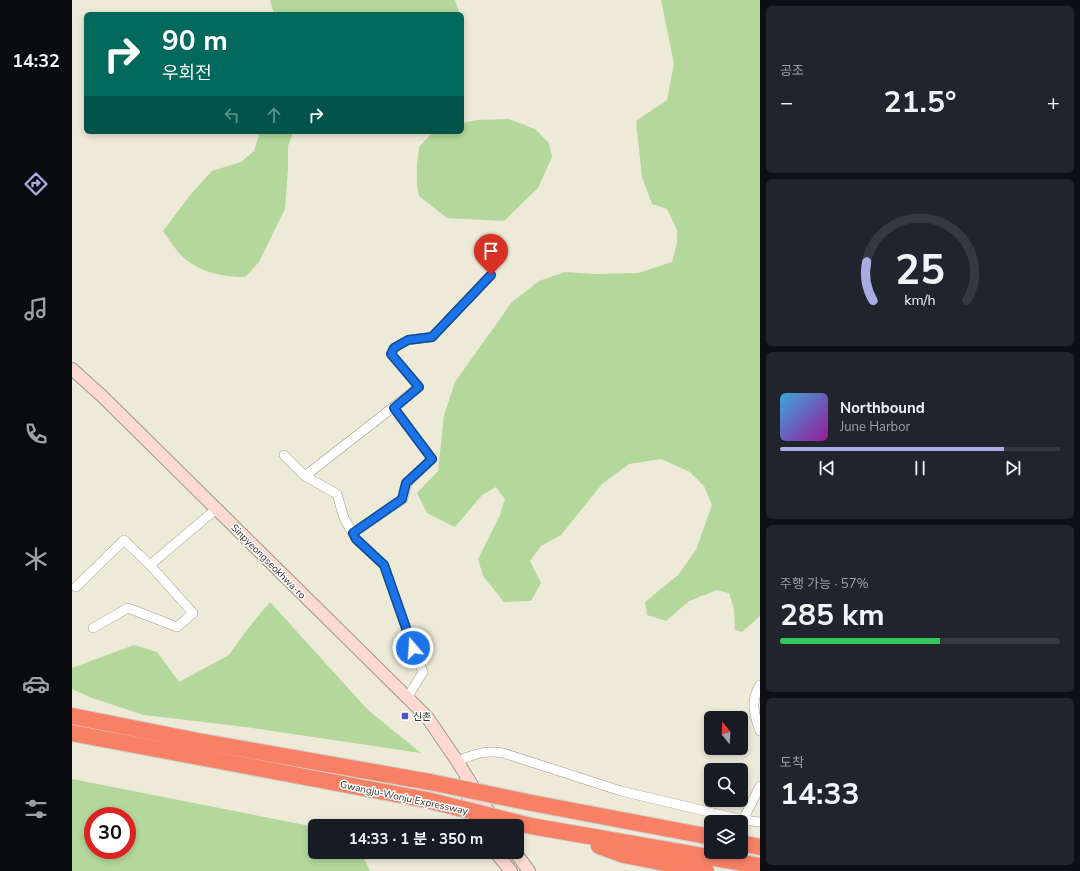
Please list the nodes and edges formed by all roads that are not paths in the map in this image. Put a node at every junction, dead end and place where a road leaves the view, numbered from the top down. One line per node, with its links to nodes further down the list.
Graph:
1 (491, 275): 3 (street)
2 (72, 369): 6 (main road, Sinpyeongseokhwa-ro)
3 (394, 408): 5 (street); 7 (street)
4 (284, 455): 5 (street)
5 (305, 476): 7 (street)
6 (216, 509): 8 (street); 12 (main road, Sinpyeongseokhwa-ro)
7 (353, 533): 12 (street)
8 (150, 565): 9 (street); 10 (street)
9 (76, 587)
10 (93, 628)
11 (760, 685): 14 (street)
12 (407, 698): 16 (main road, Sinpyeongseokhwa-ro)
13 (72, 716): 25 (highway, Gwangju-Wonju Expressway, bridge)
14 (760, 731)
15 (72, 733): 24 (highway, Gwangju-Wonju Expressway, bridge)
16 (457, 761): 18 (street); 20 (main road, Sinpyeongseokhwa-ro); 21 (main road, Sinpyeongseokhwa-ro)
17 (760, 786): 19 (street)
18 (722, 815)
19 (746, 815)
20 (478, 819)
21 (494, 819)
22 (748, 821): 23 (street)
23 (760, 822)
24 (550, 829): 30 (highway, Gwangju-Wonju Expressway); 33 (highway)
25 (704, 836)
26 (748, 844): 27 (highway)
27 (760, 847)
28 (501, 859): 31 (main road)
29 (521, 859): 32 (main road)
30 (760, 866)
31 (511, 871)
32 (530, 871)
33 (706, 871)

